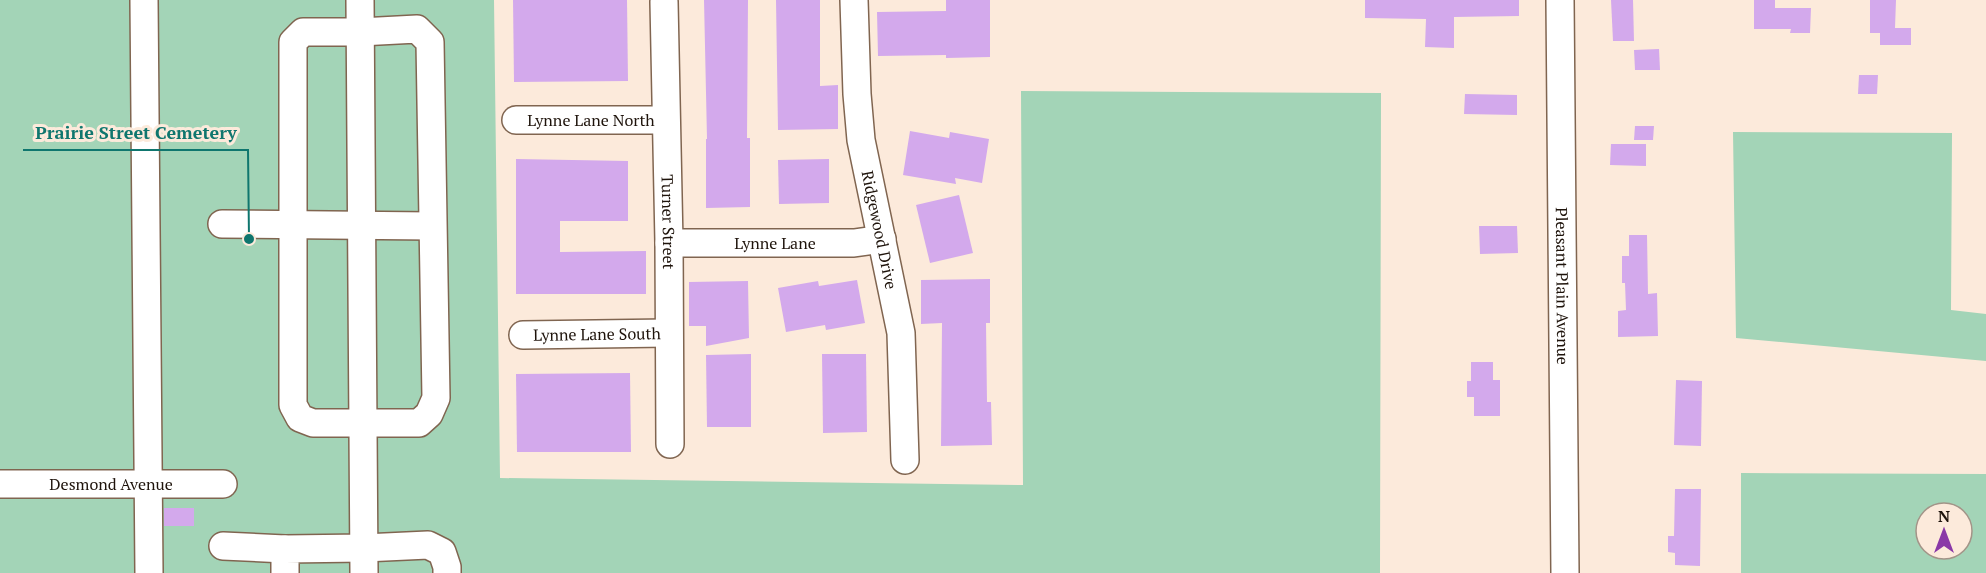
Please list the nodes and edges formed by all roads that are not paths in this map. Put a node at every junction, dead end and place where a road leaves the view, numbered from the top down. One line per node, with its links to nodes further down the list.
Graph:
1 (144, 0): 20 (street)
2 (360, 0): 6 (street)
3 (854, 0): 13 (street, Ridgewood Drive)
4 (1560, 0): 28 (street, Pleasant Plain Avenue)
5 (664, 2): 8 (street, Turner Street)
6 (360, 32): 10 (street); 11 (street); 12 (street)
7 (516, 120): 8 (street, Lynne Lane North)
8 (665, 120): 14 (street, Turner Street)
9 (222, 224): 10 (street)
10 (294, 225): 11 (street); 17 (street)
11 (361, 226): 12 (street); 17 (street)
12 (432, 226): 17 (street)
13 (882, 239): 14 (street, Lynne Lane); 19 (street, Ridgewood Drive)
14 (669, 243): 15 (street, Turner Street)
15 (668, 333): 16 (street, Lynne Lane South); 18 (street, Turner Street)
16 (523, 335)
17 (364, 423): 25 (street)
18 (670, 444)
19 (905, 460)
20 (148, 483): 21 (street, Desmond Avenue); 22 (street, Desmond Avenue); 26 (street)
21 (0, 484)
22 (223, 484)
23 (223, 546): 24 (street)
24 (285, 561): 25 (street)
25 (364, 561): 27 (street)
26 (149, 573)
27 (447, 573)
28 (1565, 573)

